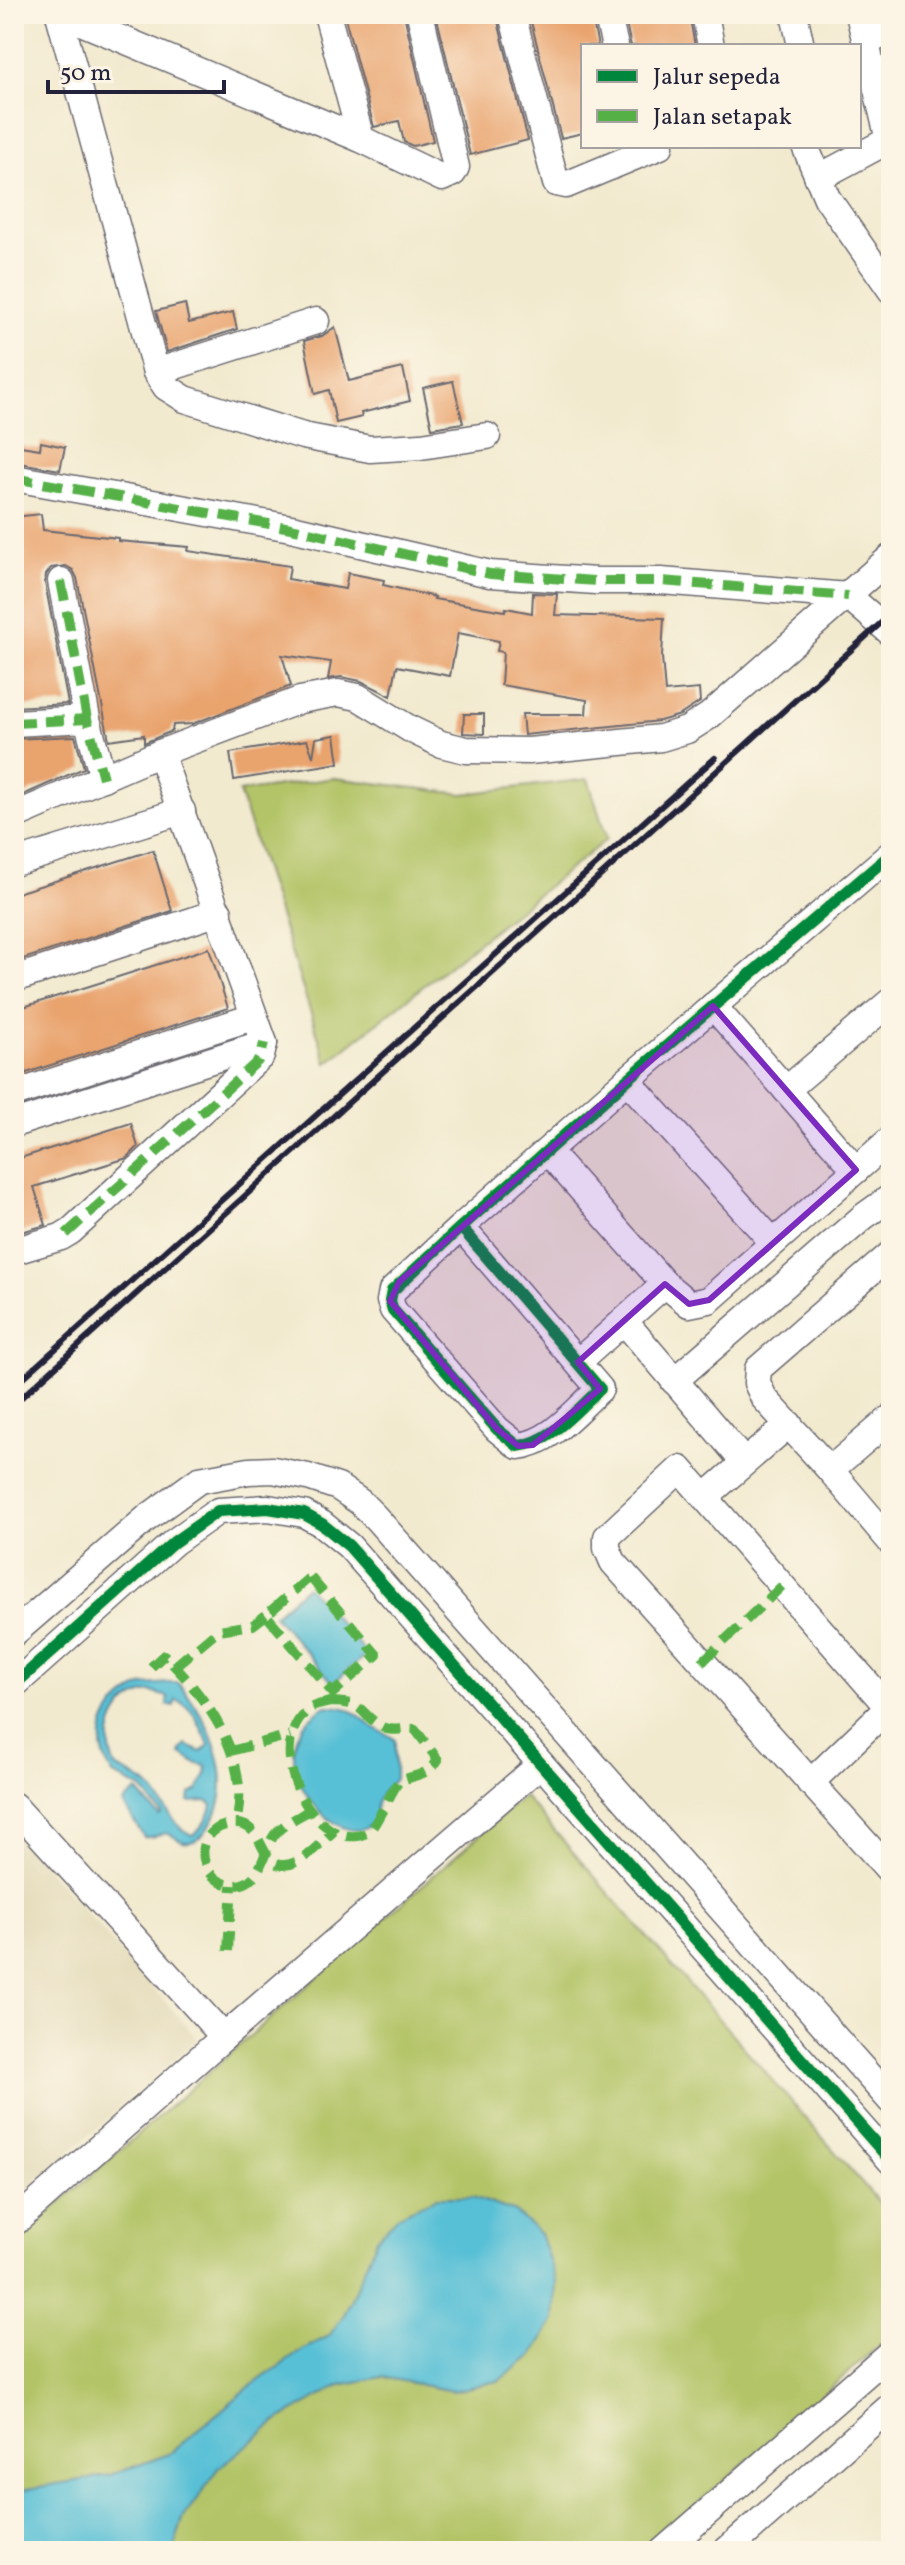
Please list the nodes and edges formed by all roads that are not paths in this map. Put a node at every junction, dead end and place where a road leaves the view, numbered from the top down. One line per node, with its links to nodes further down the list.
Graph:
1 (61, 14): 14 (street); 21 (street)
2 (327, 14): 14 (street)
3 (420, 14): 14 (street)
4 (512, 14): 16 (street)
5 (607, 14): 11 (street)
6 (705, 14): 12 (street)
7 (794, 14): 13 (street)
8 (859, 14): 10 (street)
9 (891, 31): 10 (street)
10 (866, 42): 15 (street)
11 (614, 44)
12 (711, 44)
13 (801, 44)
14 (361, 139)
15 (890, 140): 18 (street)
16 (646, 148)
17 (806, 148): 18 (street)
18 (818, 178): 19 (street)
19 (891, 290)
20 (316, 321): 21 (street)
21 (156, 372): 22 (street)
22 (487, 436)
23 (14, 478): 26 (street)
24 (891, 557): 26 (street)
25 (61, 581): 28 (street)
26 (848, 596): 27 (street); 30 (street)
27 (891, 633)
28 (87, 719): 29 (street); 31 (street)
29 (14, 723)
30 (160, 753): 31 (street); 32 (street)
31 (103, 778): 33 (street)
32 (182, 811): 35 (street); 36 (street)
33 (14, 816)
34 (891, 854): 39 (street)
35 (14, 863)
36 (219, 912): 37 (street); 40 (street)
37 (14, 979)
38 (891, 1001): 43 (street)
39 (713, 1006): 42 (street); 43 (street)
40 (253, 1017): 41 (street); 44 (street)
41 (264, 1043): 45 (street); 52 (street)
42 (627, 1080): 47 (street); 51 (street)
43 (786, 1090): 48 (street)
44 (14, 1094)
45 (14, 1124)
46 (891, 1139): 48 (street)
47 (548, 1152): 50 (street); 54 (street)
48 (856, 1170): 51 (street)
49 (891, 1197): 57 (street)
50 (461, 1227): 56 (street); 56 (street)
51 (773, 1242): 54 (street)
52 (14, 1251)
53 (891, 1254): 59 (street)
54 (665, 1284): 55 (street)
55 (624, 1321): 56 (street); 57 (street)
56 (578, 1362)
57 (674, 1381): 60 (street)
58 (891, 1418): 61 (street)
59 (789, 1424): 60 (street); 61 (street)
60 (744, 1462): 62 (street)
61 (830, 1470): 63 (street)
62 (705, 1497): 66 (street); 68 (street)
63 (891, 1542)
64 (14, 1633): 72 (street)
65 (14, 1685): 67 (street)
66 (890, 1706): 68 (street)
67 (541, 1764): 71 (street); 73 (street)
68 (810, 1783): 70 (street)
69 (14, 1806): 71 (street)
70 (888, 1863)
71 (224, 2037): 74 (street)
72 (891, 2101)
73 (891, 2161)
74 (14, 2223)
75 (891, 2352): 77 (street)
76 (891, 2406): 78 (street)
77 (663, 2551)
78 (726, 2551)

